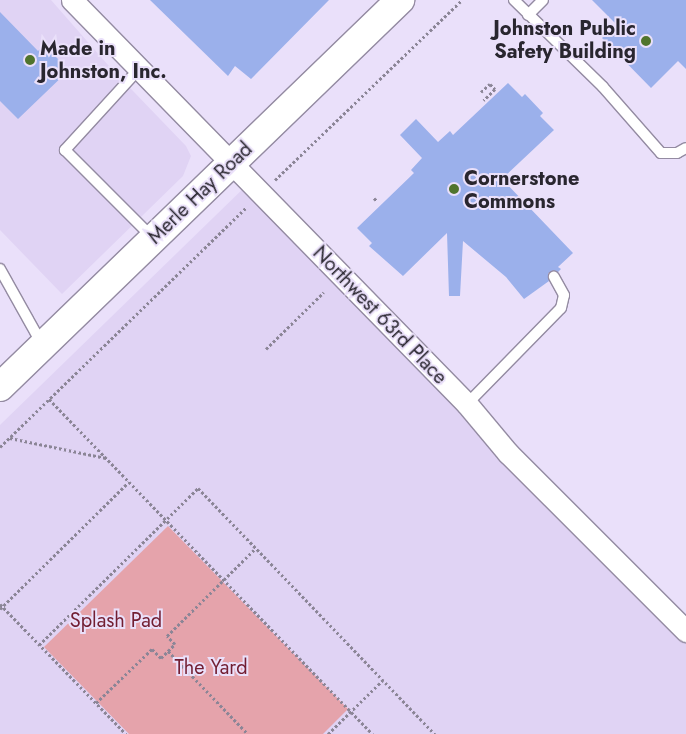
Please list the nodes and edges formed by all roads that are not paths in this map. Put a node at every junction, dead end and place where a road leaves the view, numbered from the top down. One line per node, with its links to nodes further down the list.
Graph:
1 (72, 0): 6 (street, Northwest 63rd Place)
2 (400, 0): 8 (main road, Merle Hay Road)
3 (514, 0): 5 (lane)
4 (543, 0): 5 (lane)
5 (528, 15): 7 (lane)
6 (139, 69): 8 (street, Northwest 63rd Place); 9 (lane)
7 (686, 148)
8 (231, 163): 9 (main road, Merle Hay Road); 14 (street, Northwest 63rd Place)
9 (153, 238): 12 (main road, Merle Hay Road)
10 (0, 269): 12 (lane)
11 (554, 277): 14 (lane)
12 (43, 345): 13 (main road, Merle Hay Road)
13 (0, 387)
14 (467, 404): 15 (street, Northwest 63rd Place)
15 (686, 631)

